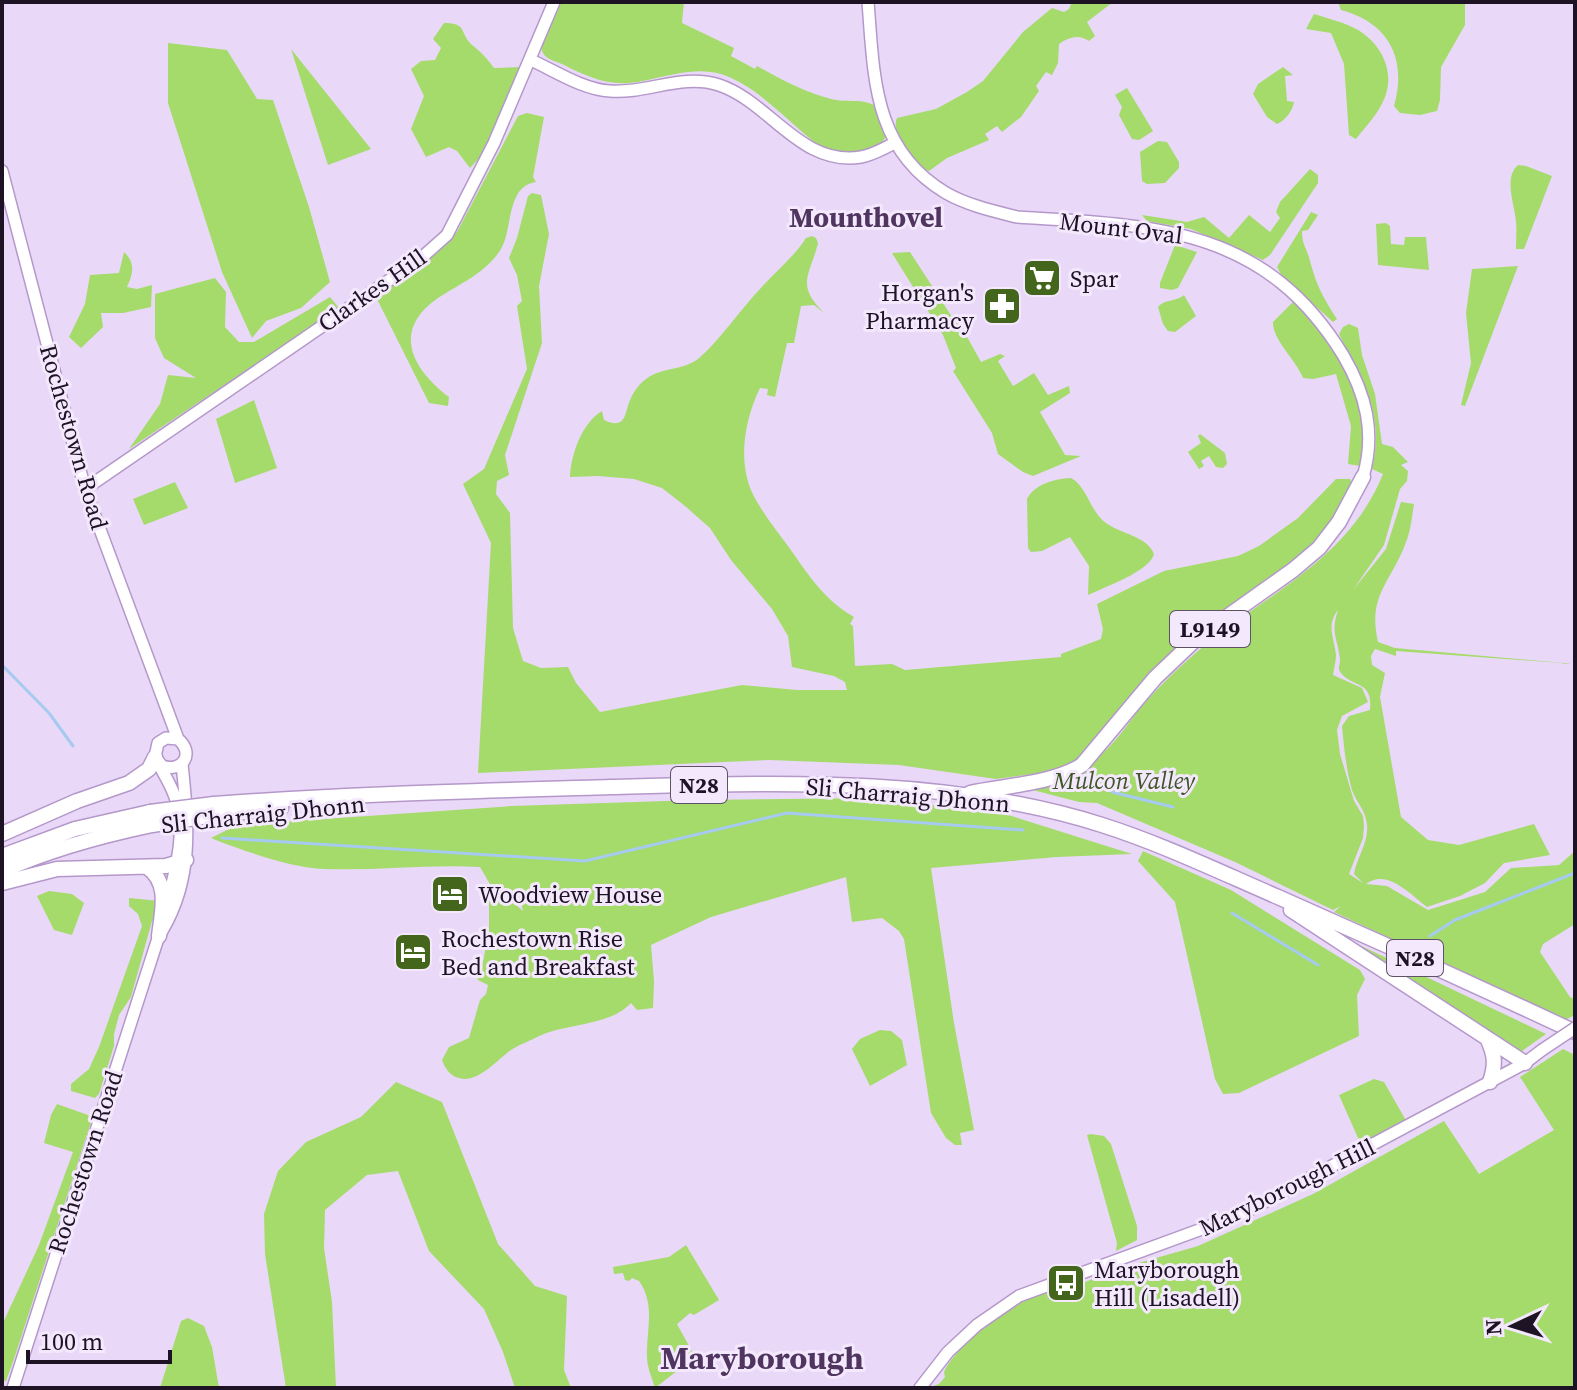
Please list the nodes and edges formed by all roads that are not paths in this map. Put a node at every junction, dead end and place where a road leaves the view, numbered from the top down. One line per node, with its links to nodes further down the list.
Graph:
1 (554, 2): 3 (street, Clarkes Hill)
2 (868, 2): 4 (street, Mount Oval / L9149)
3 (531, 60): 4 (street); 7 (street, Clarkes Hill)
4 (895, 143): 6 (street, Mount Oval / L9149)
5 (2, 171): 7 (street, Rochestown Road)
6 (1363, 477): 13 (highway, L9149)
7 (85, 489): 8 (street, Rochestown Road)
8 (162, 697): 9 (street, Rochestown Road); 10 (street, Rochestown Road)
9 (162, 739): 10 (street); 11 (street)
10 (178, 739): 12 (street)
11 (157, 760): 12 (street); 15 (highway); 17 (street, Rochestown Road)
12 (182, 764): 17 (street, Rochestown Road)
13 (963, 795): 14 (highway, Sli Charraig Dhonn / N28, bridge); 21 (highway, Sli Charraig Dhonn / N28)
14 (151, 819): 16 (highway, Sli Charraig Dhonn / N28); 19 (highway, Sli Charraig Dhonn / N28)
15 (2, 834)
16 (2, 856)
17 (181, 861): 18 (highway); 22 (street, Rochestown Road)
18 (147, 867): 20 (highway); 22 (highway)
19 (2, 871)
20 (2, 883)
21 (1255, 887): 23 (highway, Sli Charraig Dhonn / N28); 24 (highway, N28)
22 (159, 936): 27 (street, Rochestown Road)
23 (1575, 1030): 25 (street, Maryborough Hill, bridge)
24 (1487, 1038): 25 (highway, N28); 26 (highway)
25 (1525, 1063): 26 (street, Maryborough Hill)
26 (1490, 1082): 28 (street, Maryborough Hill)
27 (13, 1388)
28 (920, 1388)

